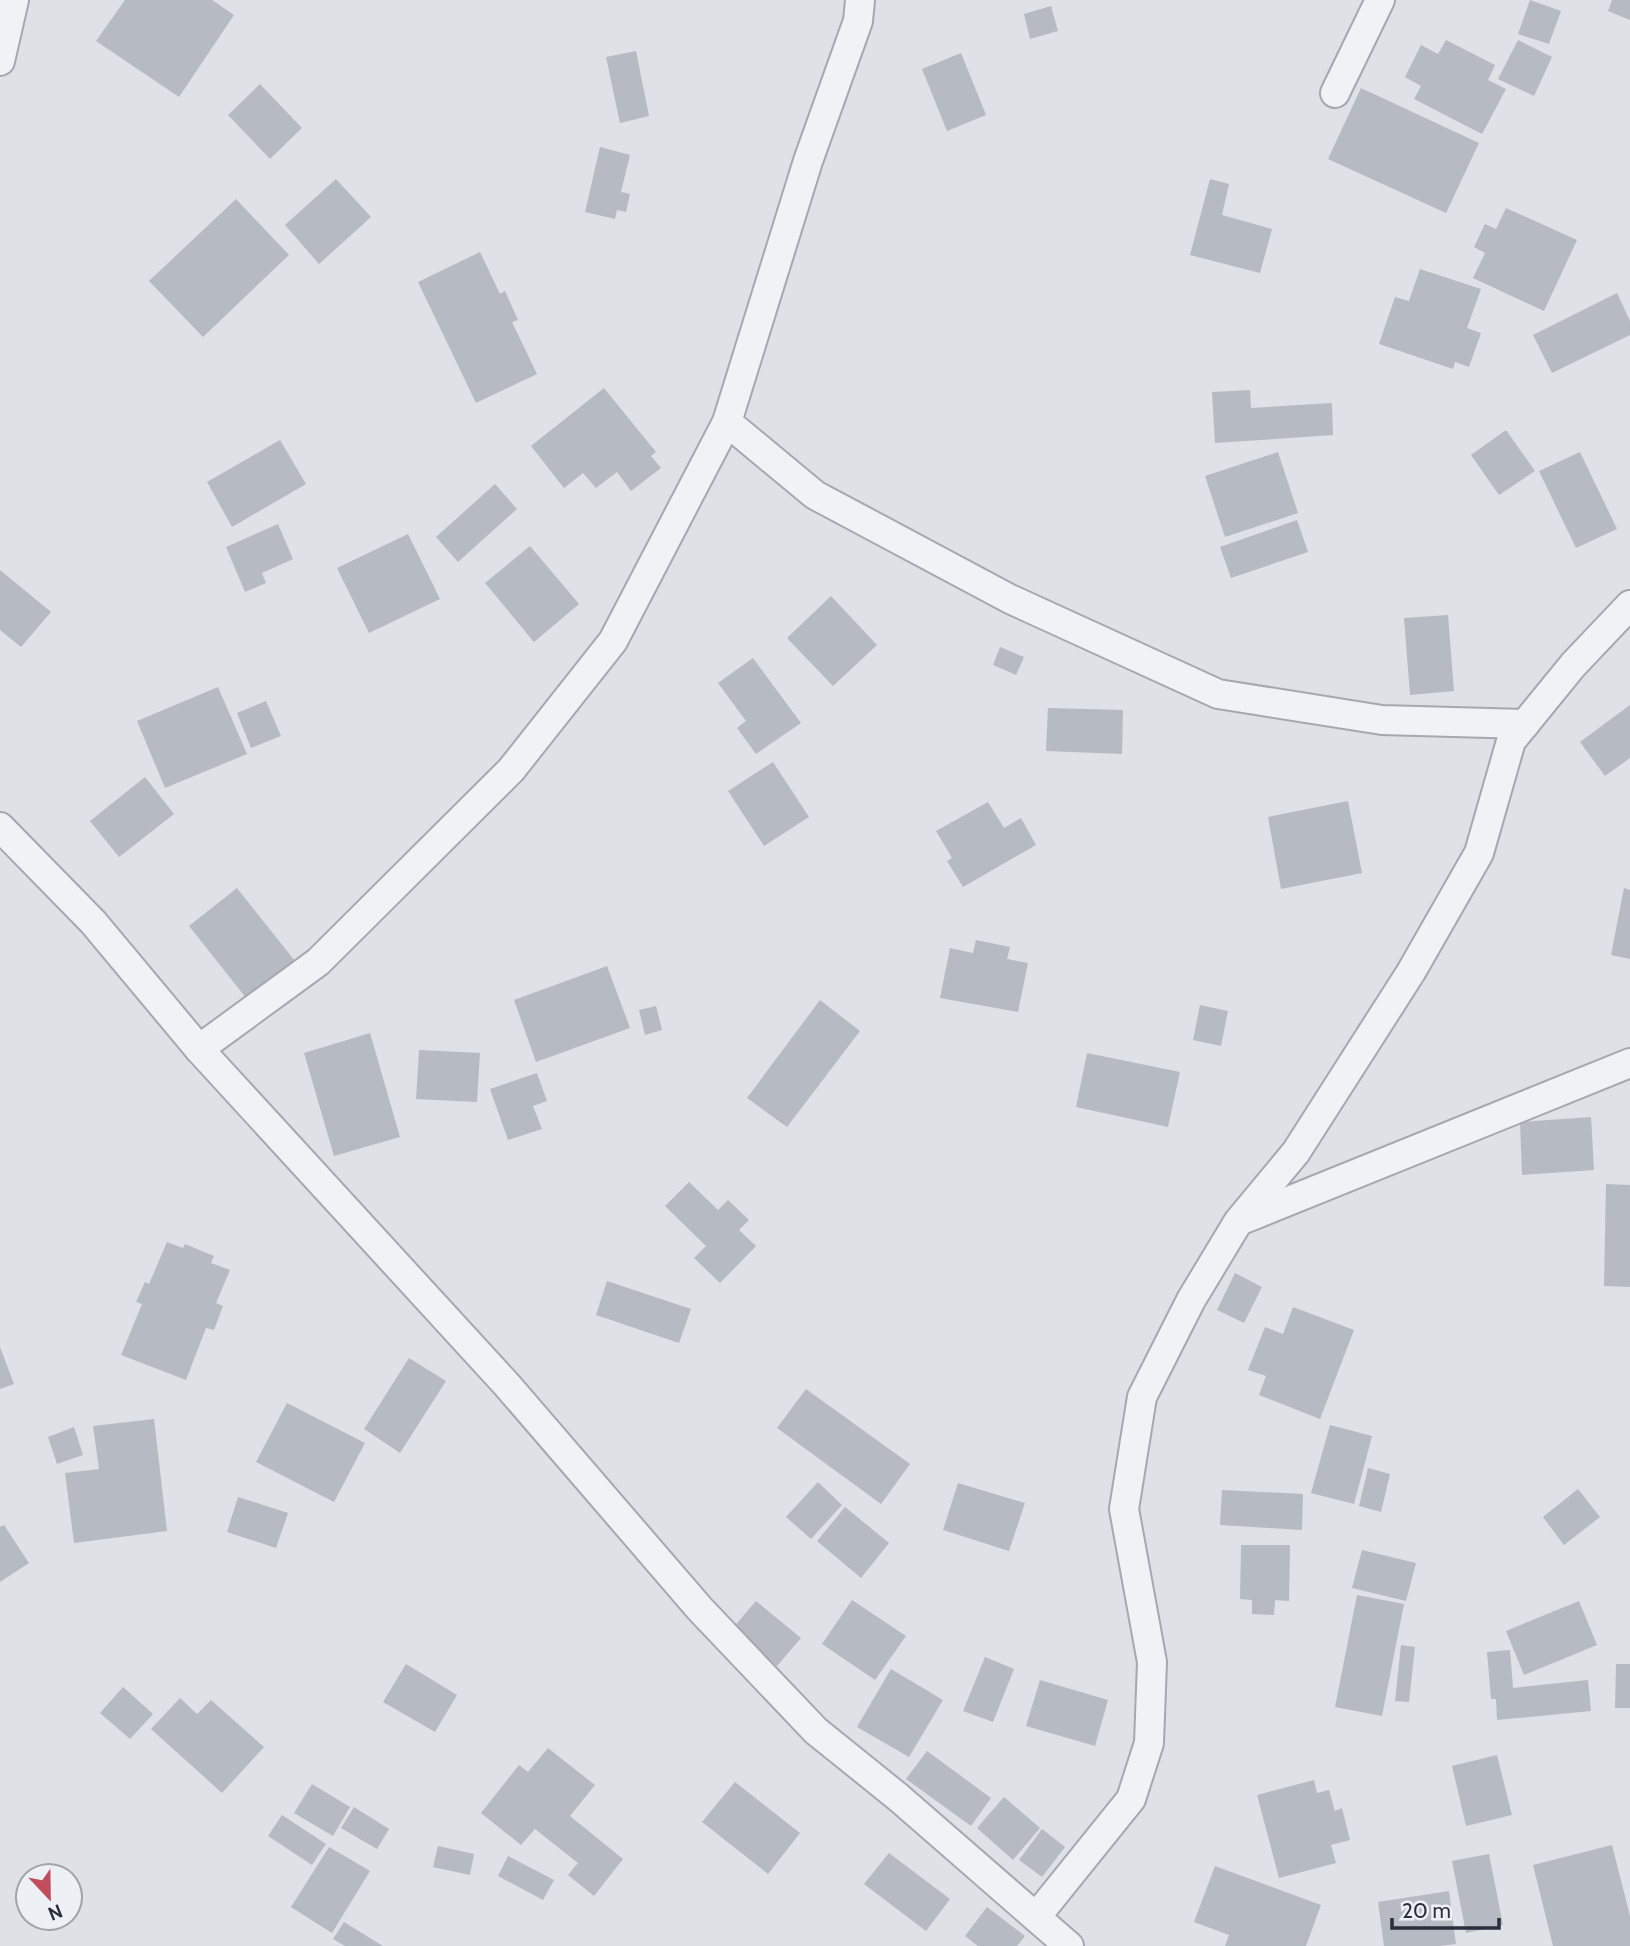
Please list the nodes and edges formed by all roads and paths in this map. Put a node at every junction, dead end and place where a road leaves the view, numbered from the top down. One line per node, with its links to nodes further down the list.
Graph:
1 (14, 0): 4 (street)
2 (860, 0): 6 (street)
3 (1380, 0): 5 (street)
4 (0, 61)
5 (1335, 93)
6 (727, 422): 8 (street); 10 (street)
7 (1630, 605): 8 (street)
8 (1525, 724): 12 (street)
9 (0, 827): 10 (street)
10 (199, 1049): 13 (street)
11 (1630, 1063): 12 (street)
12 (1238, 1222): 13 (street)
13 (1036, 1917): 14 (street)
14 (1069, 1946)

